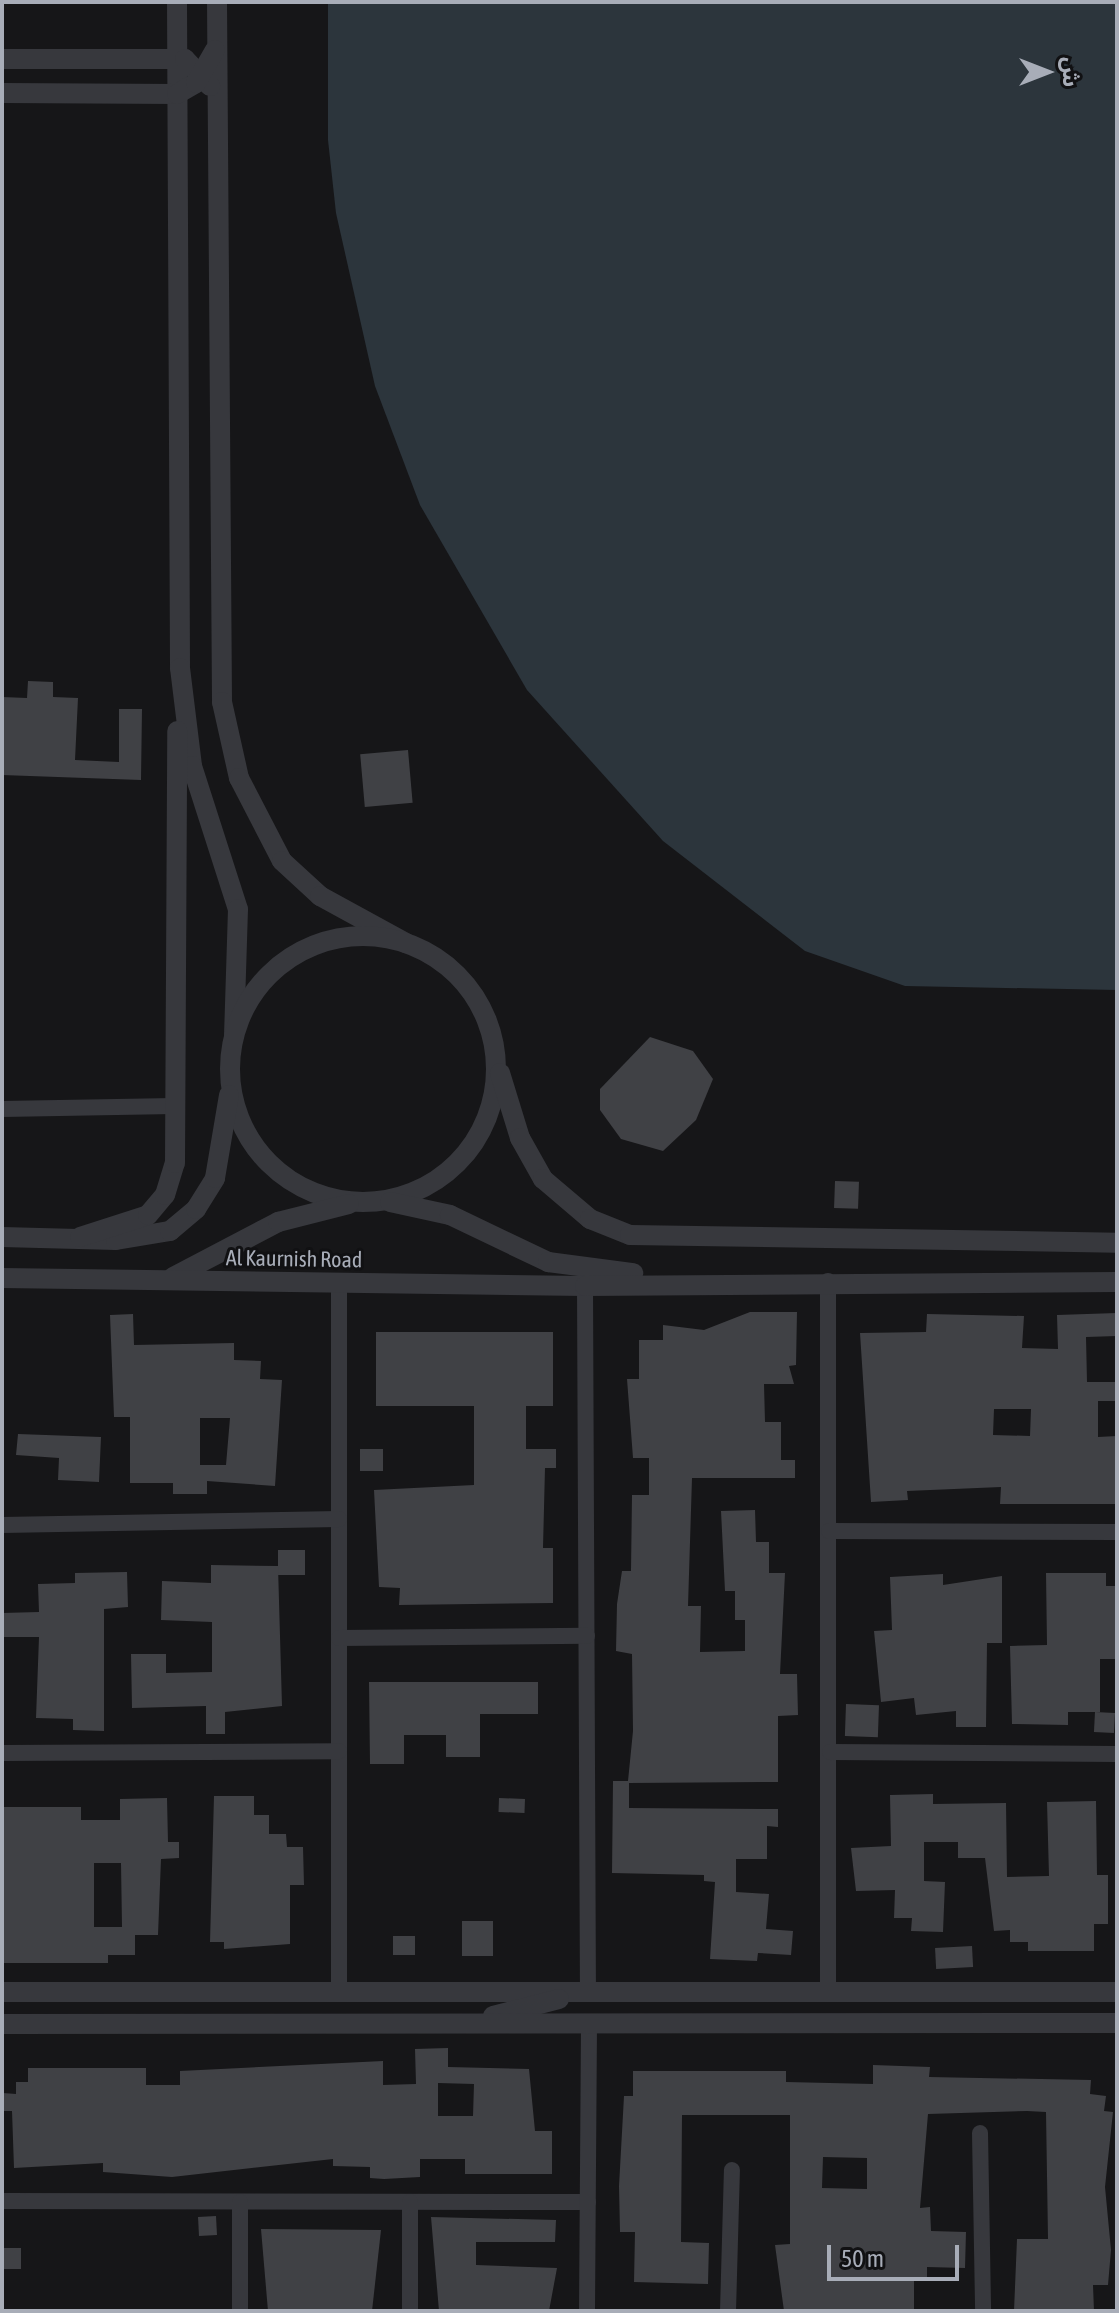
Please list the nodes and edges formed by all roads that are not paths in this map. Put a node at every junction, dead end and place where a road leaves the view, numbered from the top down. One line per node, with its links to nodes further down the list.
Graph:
1 (177, 2): 5 (street)
2 (217, 2): 3 (street)
3 (217, 39): 6 (street); 9 (street)
4 (2, 59): 5 (street)
5 (177, 59): 6 (street); 8 (street)
6 (203, 75): 8 (street); 9 (street)
7 (2, 93): 8 (street)
8 (177, 94): 10 (street)
9 (218, 109): 11 (street)
10 (180, 668): 12 (street); 15 (street)
11 (406, 943): 12 (street); 13 (street)
12 (234, 1035): 14 (street)
13 (496, 1057): 17 (street); 21 (street)
14 (230, 1082): 18 (street); 20 (street)
15 (174, 1106): 16 (street); 20 (street)
16 (2, 1109)
17 (386, 1201): 18 (street); 23 (street)
18 (355, 1203): 24 (street)
19 (2, 1237): 20 (street)
20 (80, 1237)
21 (1117, 1243)
22 (2, 1278): 24 (street, Al Kaurnish Road)
23 (703, 1280): 25 (street); 28 (street, Al Kaurnish Road)
24 (154, 1281): 27 (street, Al Kaurnish Road)
25 (828, 1281): 26 (street); 31 (street)
26 (1117, 1282)
27 (339, 1283): 28 (street, Al Kaurnish Road); 29 (street)
28 (585, 1286): 33 (street)
29 (339, 1519): 30 (street); 34 (street)
30 (2, 1525)
31 (829, 1531): 32 (street); 36 (street)
32 (1117, 1532)
33 (587, 1636): 34 (street); 41 (street)
34 (339, 1638): 35 (street)
35 (339, 1751): 37 (street); 40 (street)
36 (830, 1752): 38 (street); 42 (street)
37 (2, 1753)
38 (1117, 1754)
39 (2, 1992): 40 (street)
40 (339, 1992): 41 (street)
41 (588, 1992): 42 (street); 44 (street)
42 (828, 1992): 43 (street)
43 (1117, 1992)
44 (466, 2023): 45 (street); 47 (street)
45 (589, 2023): 46 (street); 53 (street)
46 (1117, 2023)
47 (2, 2024)
48 (980, 2133): 58 (street)
49 (732, 2170): 57 (street)
50 (2, 2201): 51 (street)
51 (240, 2202): 52 (street); 54 (street)
52 (410, 2202): 53 (street); 55 (street)
53 (588, 2202): 56 (street)
54 (240, 2311)
55 (410, 2311)
56 (587, 2311)
57 (728, 2311)
58 (983, 2311)

